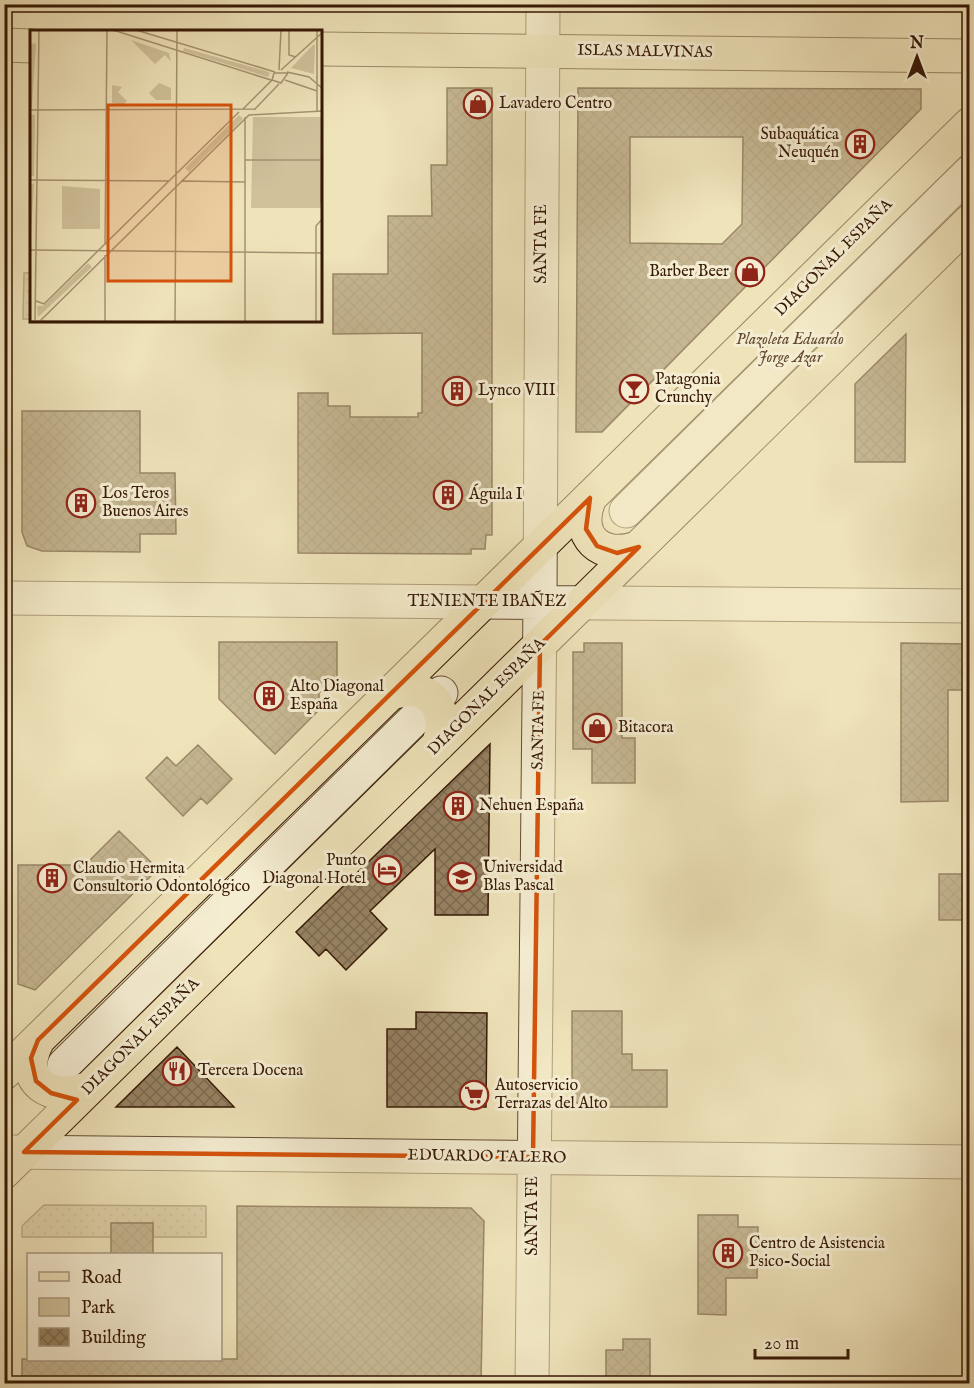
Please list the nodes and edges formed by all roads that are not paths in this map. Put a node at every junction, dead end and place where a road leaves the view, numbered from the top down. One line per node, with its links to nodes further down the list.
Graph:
1 (543, 4): 5 (street, SANTA FE)
2 (4, 45): 3 (main road)
3 (30, 46)
4 (322, 49): 5 (main road, ISLAS MALVINAS)
5 (543, 51): 6 (main road, ISLAS MALVINAS); 12 (street, SANTA FE)
6 (969, 56)
7 (965, 132): 10 (main road, DIAGONAL ESPAÑA)
8 (969, 172): 11 (street)
9 (969, 222): 13 (main road, DIAGONAL ESPAÑA)
10 (590, 498): 12 (main road, DIAGONAL ESPAÑA); 13 (main road)
11 (626, 511)
12 (541, 546): 15 (main road, DIAGONAL ESPAÑA); 16 (street, SANTA FE)
13 (639, 547): 17 (main road, DIAGONAL ESPAÑA)
14 (4, 598): 15 (street, TENIENTE IBAÑEZ)
15 (484, 602): 16 (street, TENIENTE IBAÑEZ); 20 (main road, DIAGONAL ESPAÑA)
16 (540, 602): 17 (street, TENIENTE IBAÑEZ); 19 (street, SANTA FE)
17 (583, 602): 18 (street, TENIENTE IBAÑEZ); 19 (main road, DIAGONAL ESPAÑA)
18 (969, 606)
19 (540, 645): 22 (main road, DIAGONAL ESPAÑA); 27 (street, SANTA FE)
20 (390, 694): 21 (main road); 23 (main road, DIAGONAL ESPAÑA)
21 (437, 697): 22 (main road); 24 (street)
22 (438, 745): 26 (main road, DIAGONAL ESPAÑA)
23 (38, 1040): 25 (main road, DIAGONAL ESPAÑA); 26 (main road)
24 (64, 1065)
25 (4, 1073)
26 (89, 1088): 28 (main road, DIAGONAL ESPAÑA)
27 (533, 1157): 28 (street, EDUARDO TALERO); 29 (street, EDUARDO TALERO); 30 (street, SANTA FE)
28 (11, 1159)
29 (969, 1162)
30 (532, 1383)

